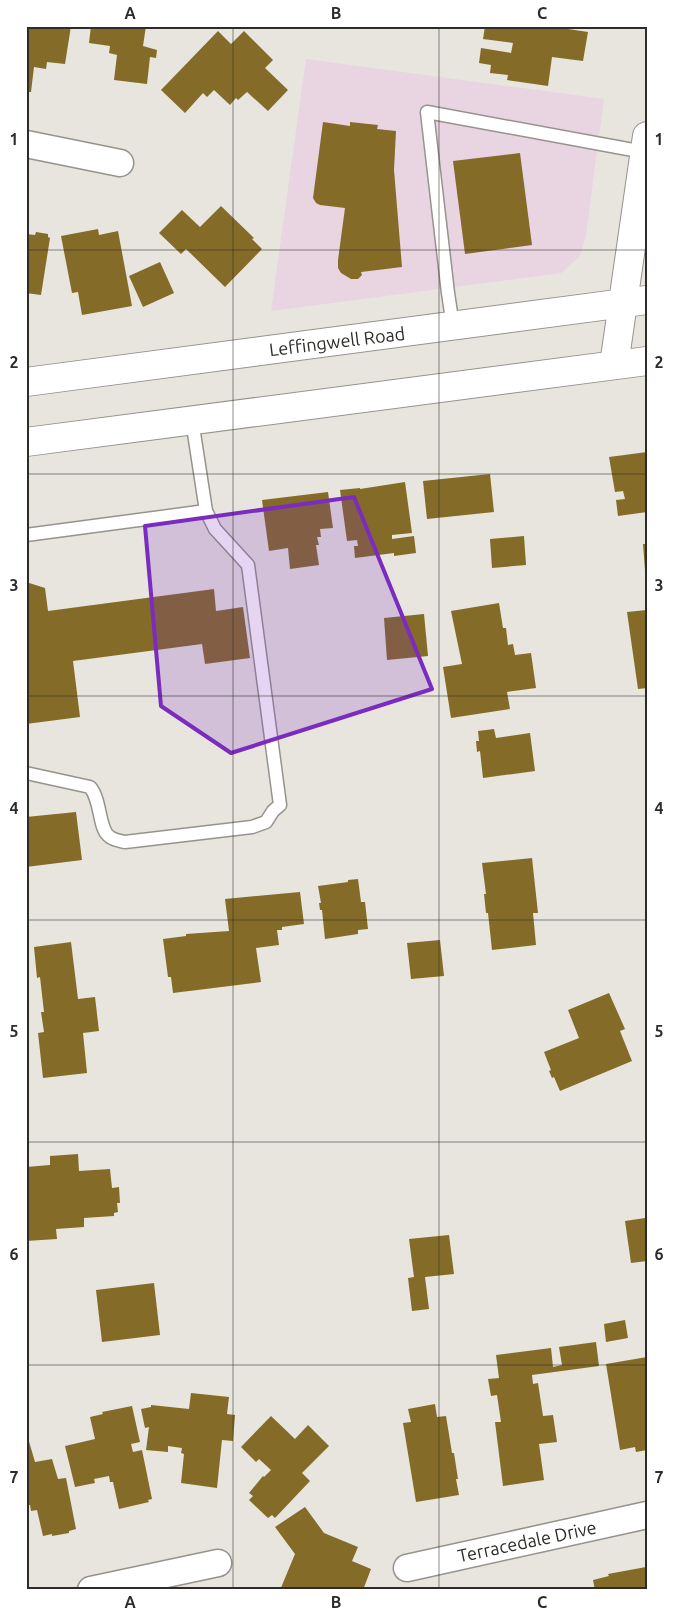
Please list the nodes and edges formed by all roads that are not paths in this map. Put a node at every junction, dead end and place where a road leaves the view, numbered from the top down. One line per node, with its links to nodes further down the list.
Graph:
1 (26, 144): 3 (street)
2 (646, 144): 4 (main road); 5 (lane)
3 (120, 163)
4 (635, 301): 5 (main road, Leffingwell Road); 7 (main road)
5 (453, 326): 8 (main road, Leffingwell Road)
6 (647, 361): 7 (main road)
7 (614, 365): 9 (main road)
8 (26, 382)
9 (192, 420): 10 (main road); 11 (lane)
10 (26, 442)
11 (206, 511): 12 (lane); 13 (lane)
12 (26, 535)
13 (26, 773)
14 (647, 1515): 16 (street, Terracedale Drive)
15 (218, 1563): 17 (street)
16 (407, 1568)
17 (91, 1590)

